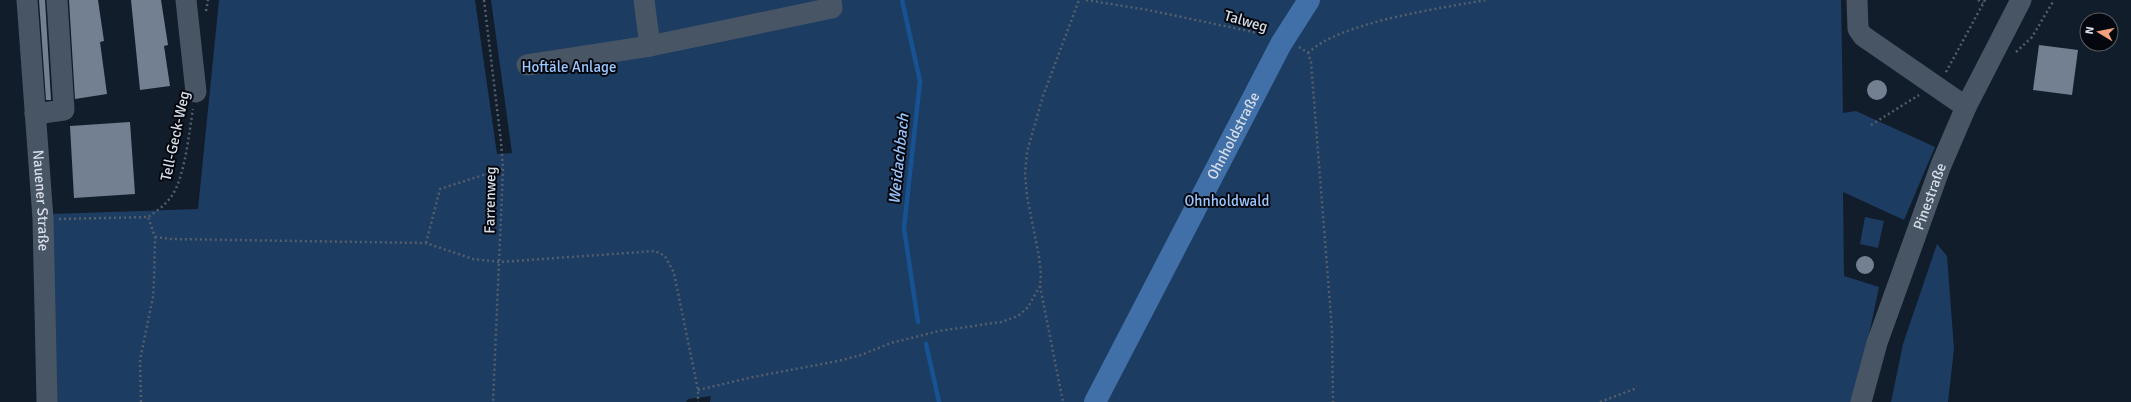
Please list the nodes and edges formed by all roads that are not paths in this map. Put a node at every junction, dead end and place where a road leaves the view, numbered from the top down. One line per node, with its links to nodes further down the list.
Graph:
1 (27, 0): 13 (street, Nauener Straße)
2 (58, 0): 13 (street)
3 (186, 0): 11 (street)
4 (644, 0): 9 (street)
5 (831, 0): 9 (street)
6 (1308, 0): 15 (main road, Ohnholdstraße)
7 (1857, 0): 12 (street)
8 (2021, 0): 12 (street, Pinestraße)
9 (650, 46): 10 (street)
10 (527, 65)
11 (196, 92)
12 (1966, 107): 16 (street, Pinestraße)
13 (35, 114): 14 (street, Nauener Straße)
14 (47, 402)
15 (1095, 402)
16 (1861, 402)

